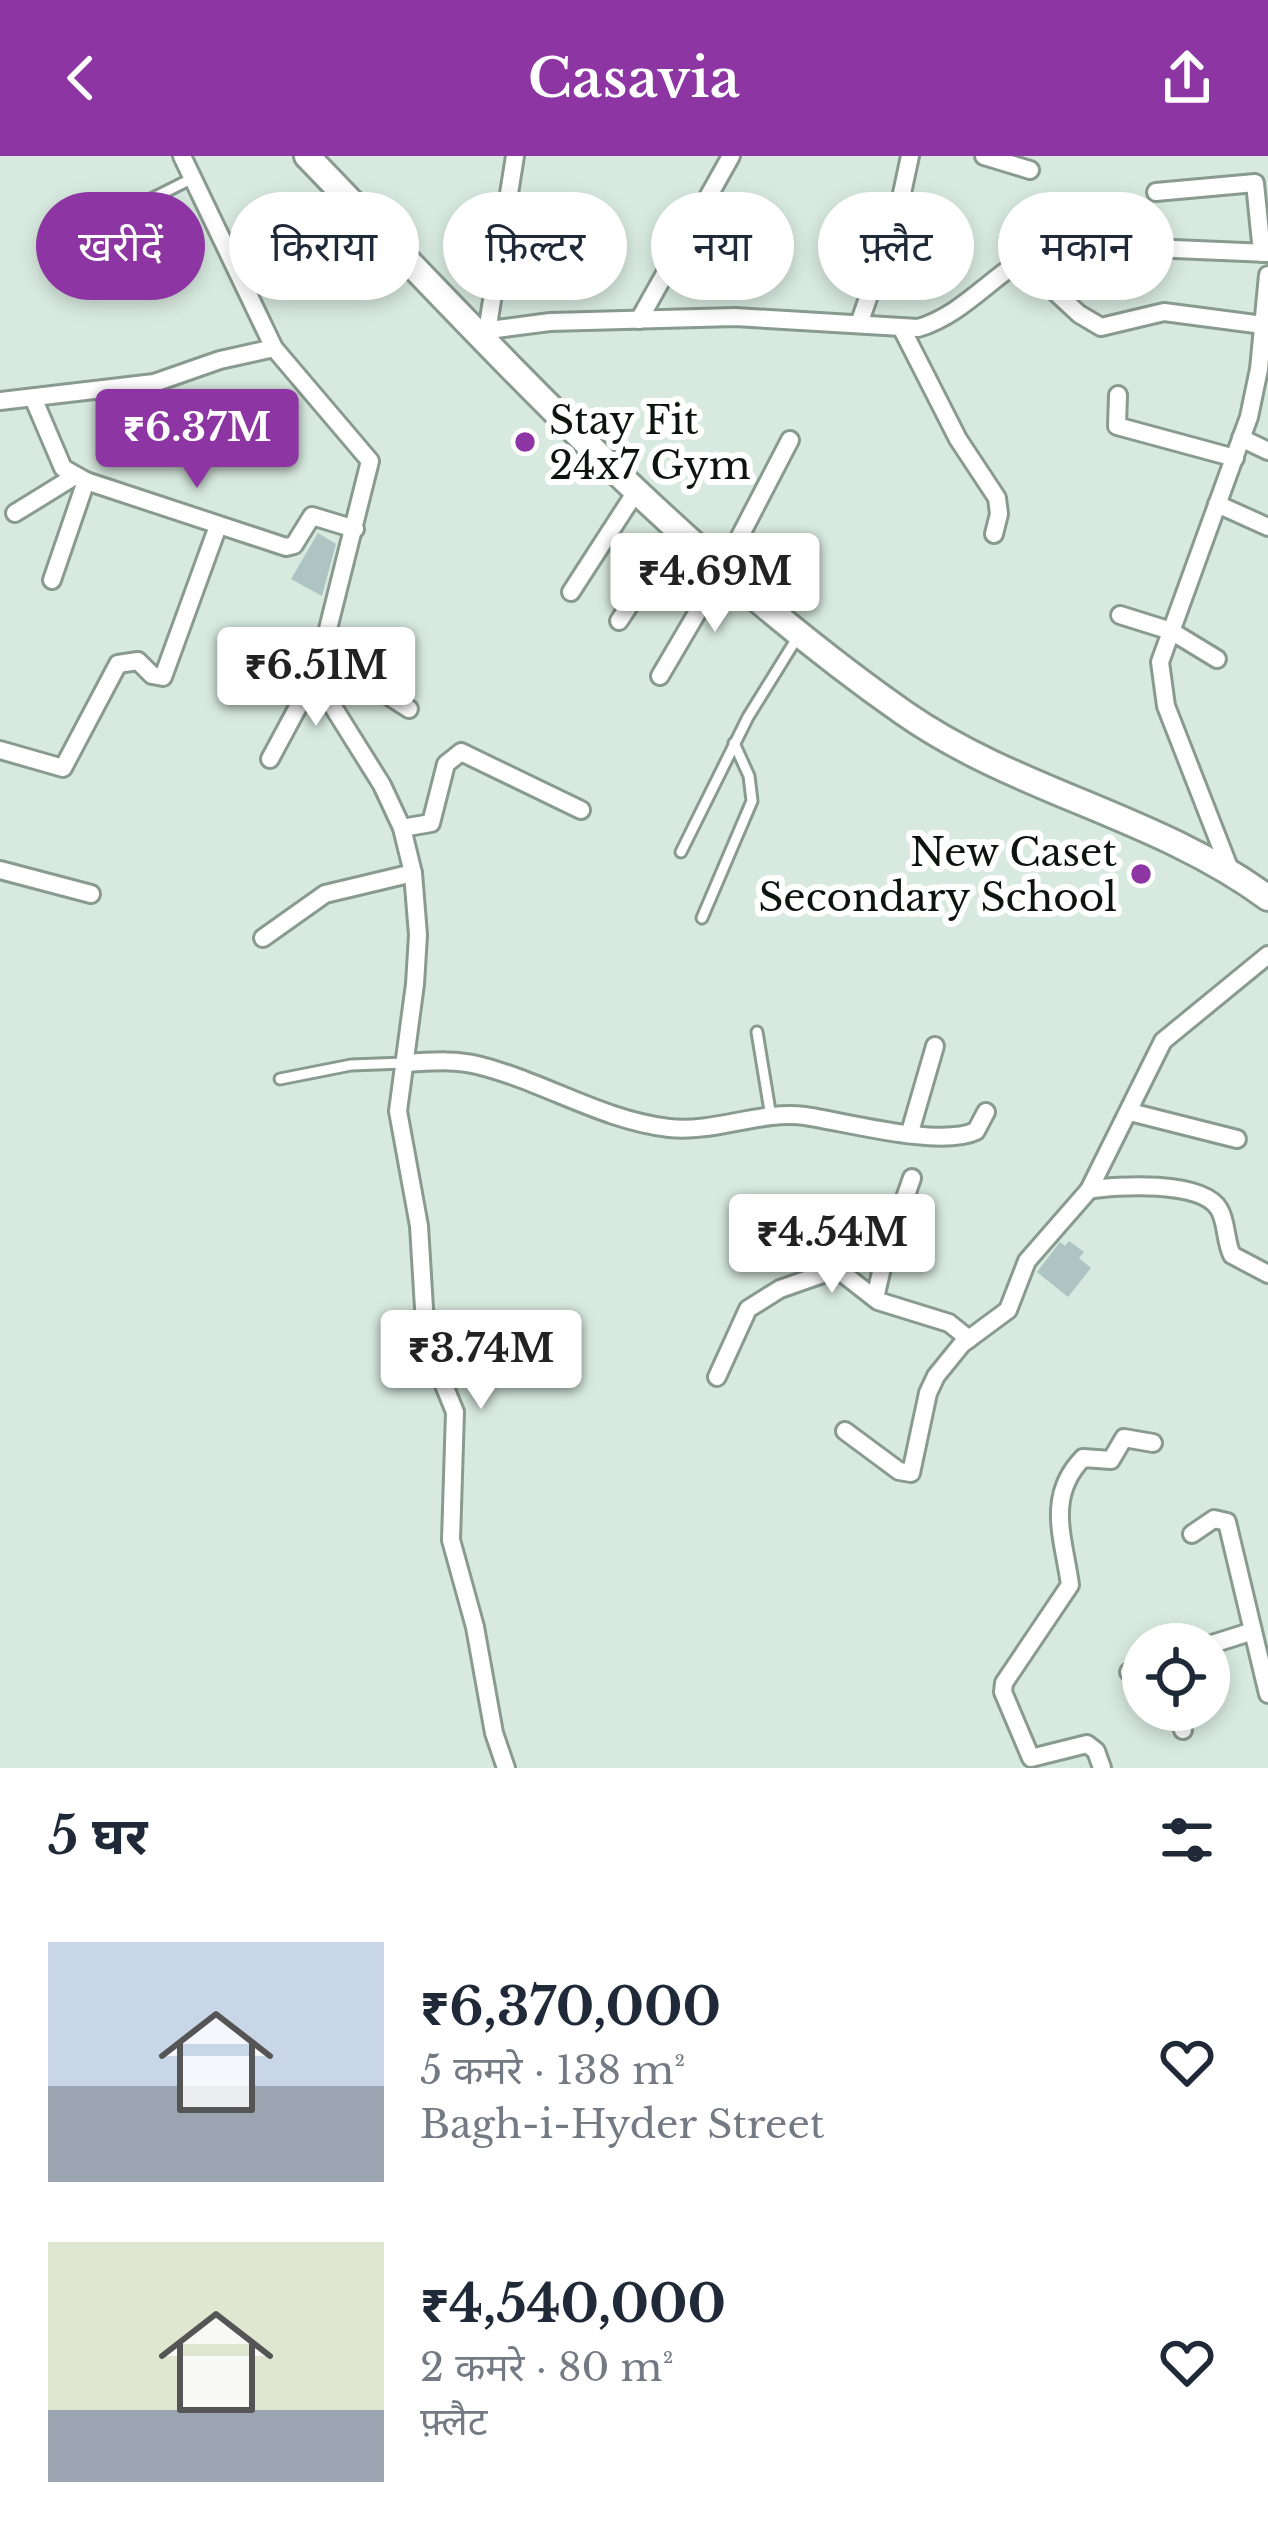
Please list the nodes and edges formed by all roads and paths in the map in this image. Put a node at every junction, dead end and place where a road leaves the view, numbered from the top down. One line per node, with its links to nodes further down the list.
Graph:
1 (182, 156): 8 (street)
2 (307, 156): 20 (main road)
3 (515, 156): 20 (street)
4 (731, 156): 16 (street)
5 (910, 156): 17 (street)
6 (984, 156): 7 (street)
7 (1030, 170)
8 (191, 178): 9 (lane); 21 (street)
9 (163, 192)
10 (1156, 192): 12 (street)
11 (1174, 248): 12 (street)
12 (1265, 253)
13 (1268, 275): 18 (street)
14 (998, 279): 19 (street)
15 (1064, 300): 18 (street)
16 (639, 320): 17 (street); 20 (street)
17 (859, 324): 19 (street)
18 (1263, 325): 22 (street)
19 (902, 329): 38 (street)
20 (487, 335): 31 (main road)
21 (274, 348): 24 (street); 36 (street)
22 (1264, 371): 26 (street)
23 (1118, 395): 29 (street)
24 (34, 400): 25 (street); 30 (street)
25 (0, 401)
26 (1241, 438): 28 (street); 29 (street)
27 (790, 440): 39 (street)
28 (1268, 451)
29 (1234, 458): 32 (street)
30 (80, 478): 33 (street); 34 (street); 40 (street)
31 (634, 493): 37 (main road); 41 (street)
32 (1217, 504): 35 (street); 44 (street)
33 (16, 513)
34 (218, 526): 36 (street); 51 (street)
35 (1268, 527)
36 (355, 529): 46 (street)
37 (679, 530): 39 (main road); 43 (street)
38 (994, 533)
39 (724, 567): 45 (main road); 48 (street)
40 (52, 580)
41 (571, 592)
42 (1120, 615): 44 (street)
43 (619, 620)
44 (1171, 631): 47 (street); 57 (street)
45 (800, 633): 50 (lane); 57 (main road)
46 (321, 659): 49 (street); 52 (street); 54 (street)
47 (1217, 659)
48 (660, 676)
49 (409, 709)
50 (734, 743): 55 (lane); 61 (lane)
51 (0, 750)
52 (270, 759)
53 (581, 810): 54 (street)
54 (402, 827): 58 (street)
55 (681, 852)
56 (0, 870): 59 (street)
57 (1230, 870): 60 (main road)
58 (413, 873): 62 (street); 66 (street)
59 (91, 894)
60 (1268, 898)
61 (702, 919)
62 (263, 938)
63 (1268, 955): 69 (street)
64 (757, 1032): 70 (lane)
65 (934, 1046): 71 (street)
66 (404, 1063): 67 (lane); 70 (street); 86 (street)
67 (280, 1079)
68 (986, 1112): 71 (street)
69 (1130, 1112): 72 (street); 74 (street)
70 (770, 1118): 71 (street)
71 (910, 1132)
72 (1238, 1138)
73 (912, 1178): 76 (street)
74 (1088, 1190): 75 (street); 77 (street)
75 (1268, 1274)
76 (875, 1298): 77 (street); 78 (street)
77 (969, 1339): 79 (street)
78 (716, 1377)
79 (845, 1431)
80 (1153, 1443): 87 (street)
81 (1192, 1534): 82 (street)
82 (1250, 1632): 83 (street); 84 (street)
83 (1230, 1638)
84 (1264, 1668): 85 (street)
85 (1268, 1694)
86 (506, 1768)
87 (1102, 1768)

